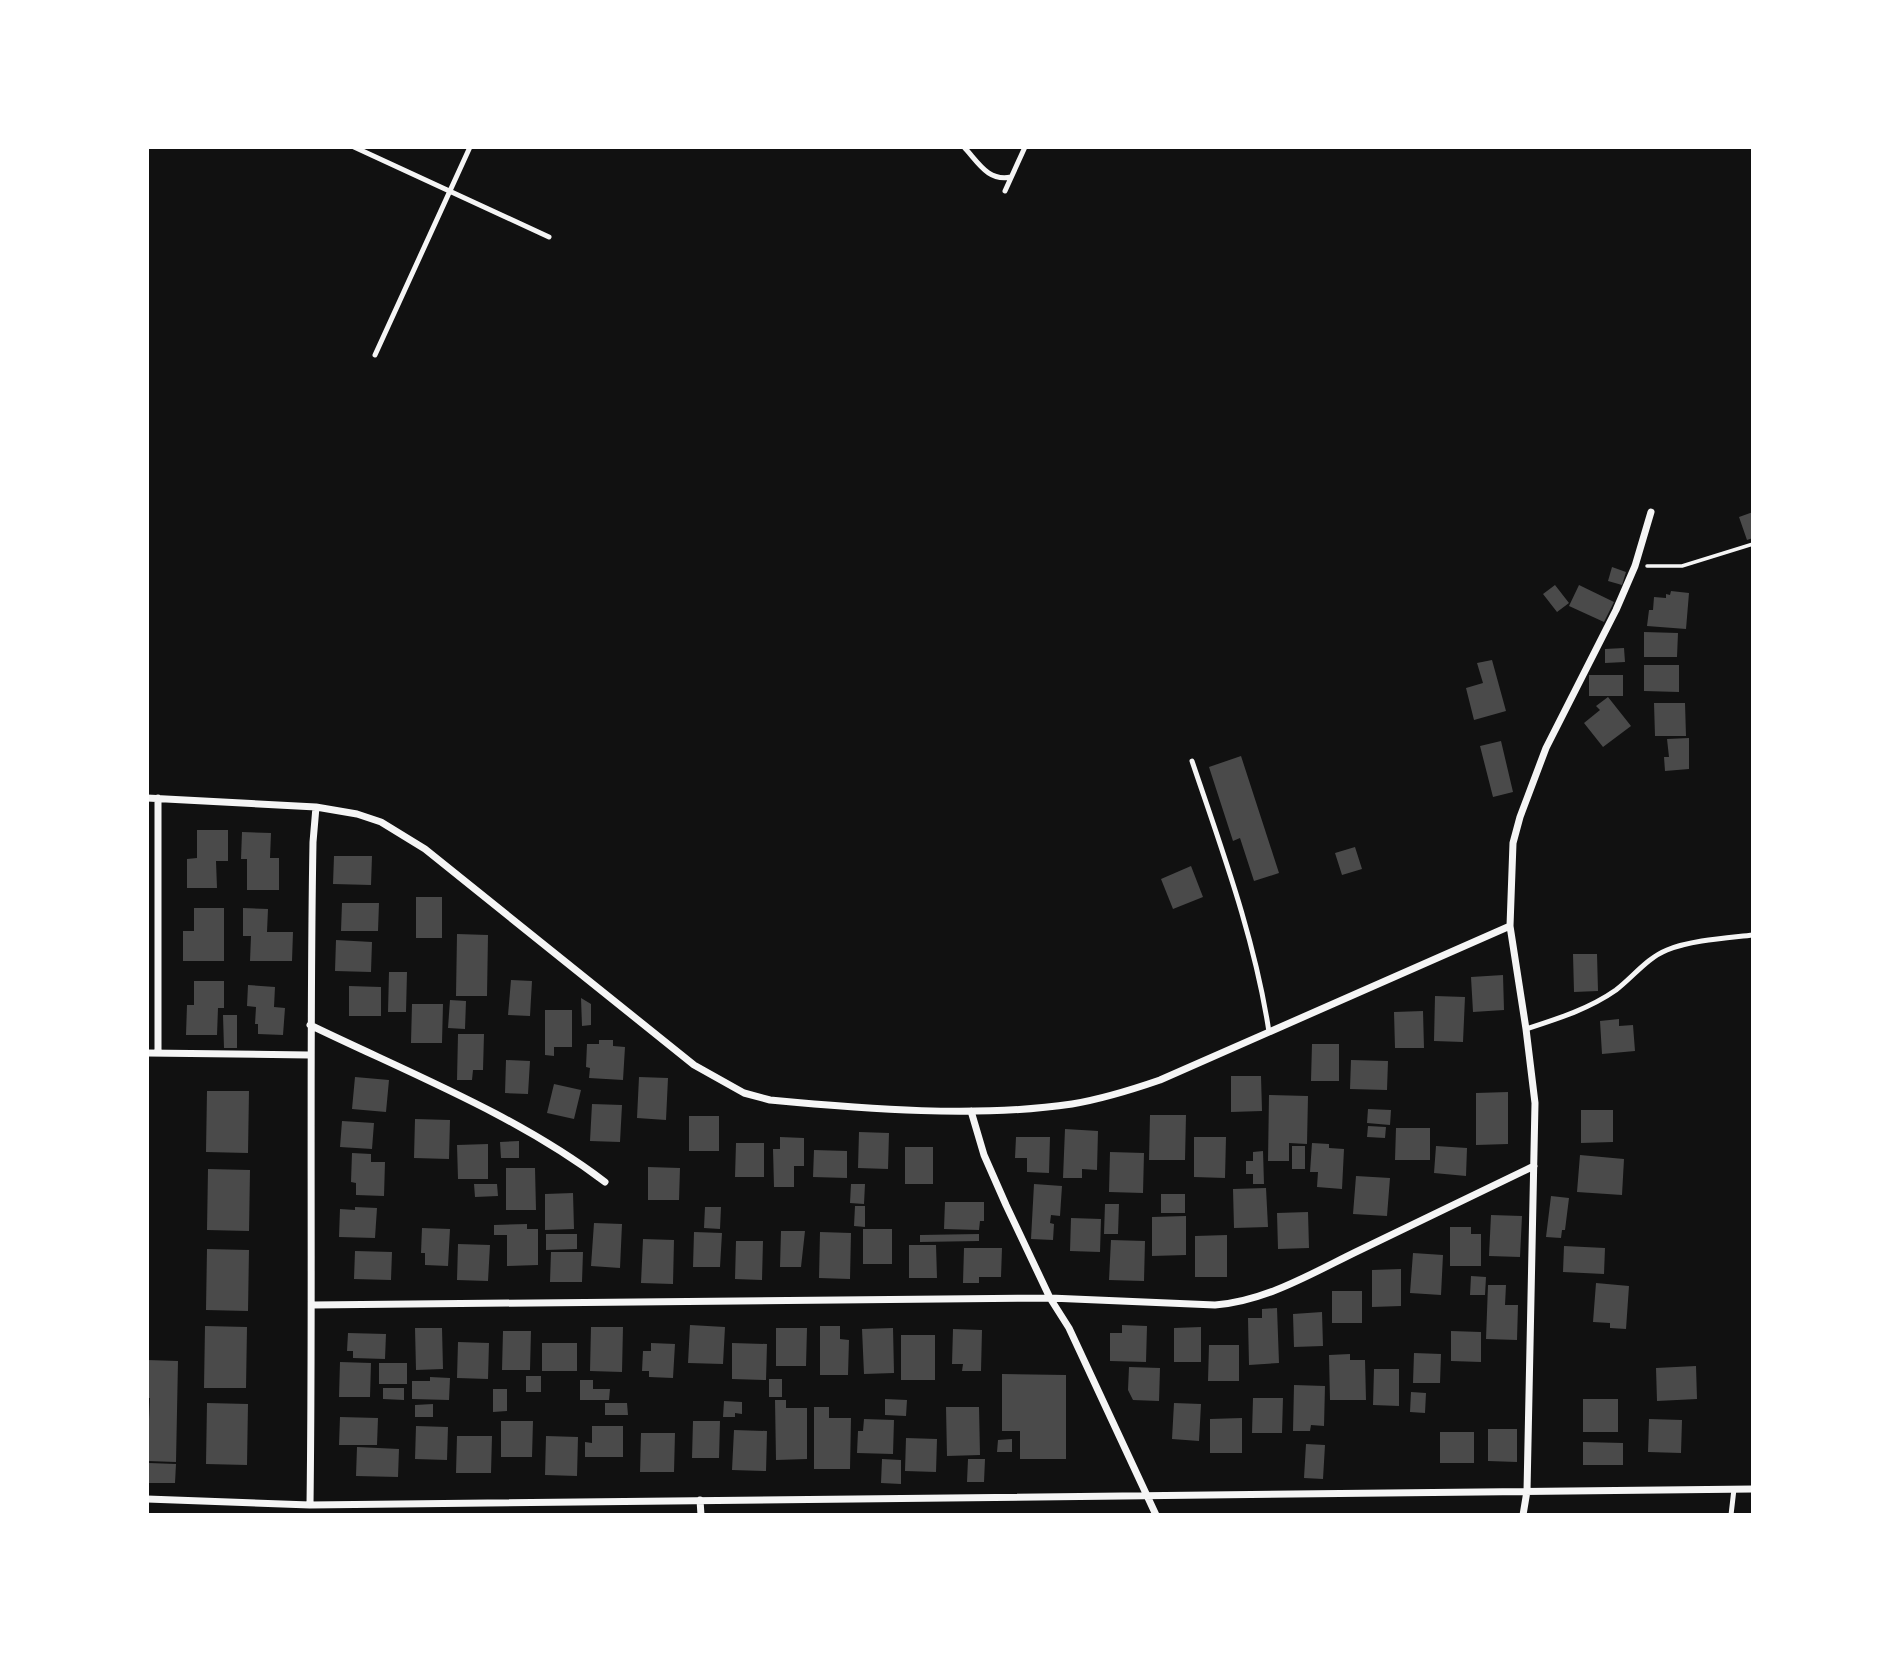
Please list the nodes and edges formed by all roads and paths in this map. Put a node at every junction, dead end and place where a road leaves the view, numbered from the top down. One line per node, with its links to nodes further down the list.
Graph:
1 (354, 147): 7 (lane)
2 (470, 147): 7 (lane)
3 (964, 147): 5 (lane)
4 (1025, 147): 5 (lane)
5 (1011, 177): 6 (lane)
6 (1005, 191)
7 (449, 192): 8 (lane); 9 (lane)
8 (549, 237)
9 (375, 355)
10 (1651, 512): 12 (street)
11 (1753, 544): 12 (path)
12 (1635, 566): 17 (street)
13 (1192, 761): 21 (lane)
14 (147, 798): 15 (street)
15 (158, 798): 16 (street); 22 (street)
16 (316, 807): 19 (street); 25 (street)
17 (1510, 926): 20 (street); 21 (street)
18 (1753, 935): 20 (lane)
19 (310, 1025): 24 (street); 27 (street)
20 (1526, 1029): 26 (street)
21 (1269, 1032): 25 (street)
22 (158, 1053): 23 (street); 24 (street)
23 (147, 1054)
24 (309, 1055): 29 (street)
25 (971, 1111): 28 (street)
26 (1534, 1166): 28 (street); 32 (street)
27 (605, 1182)
28 (1050, 1298): 29 (street); 33 (street)
29 (312, 1305): 36 (street)
30 (1734, 1489): 31 (street); 32 (street); 40 (lane)
31 (1753, 1489)
32 (1527, 1491): 33 (street); 39 (street)
33 (1147, 1497): 35 (street); 37 (street)
34 (147, 1499): 36 (street)
35 (700, 1500): 36 (street); 38 (street)
36 (310, 1505)
37 (1153, 1514)
38 (701, 1515)
39 (1523, 1515)
40 (1731, 1515)

